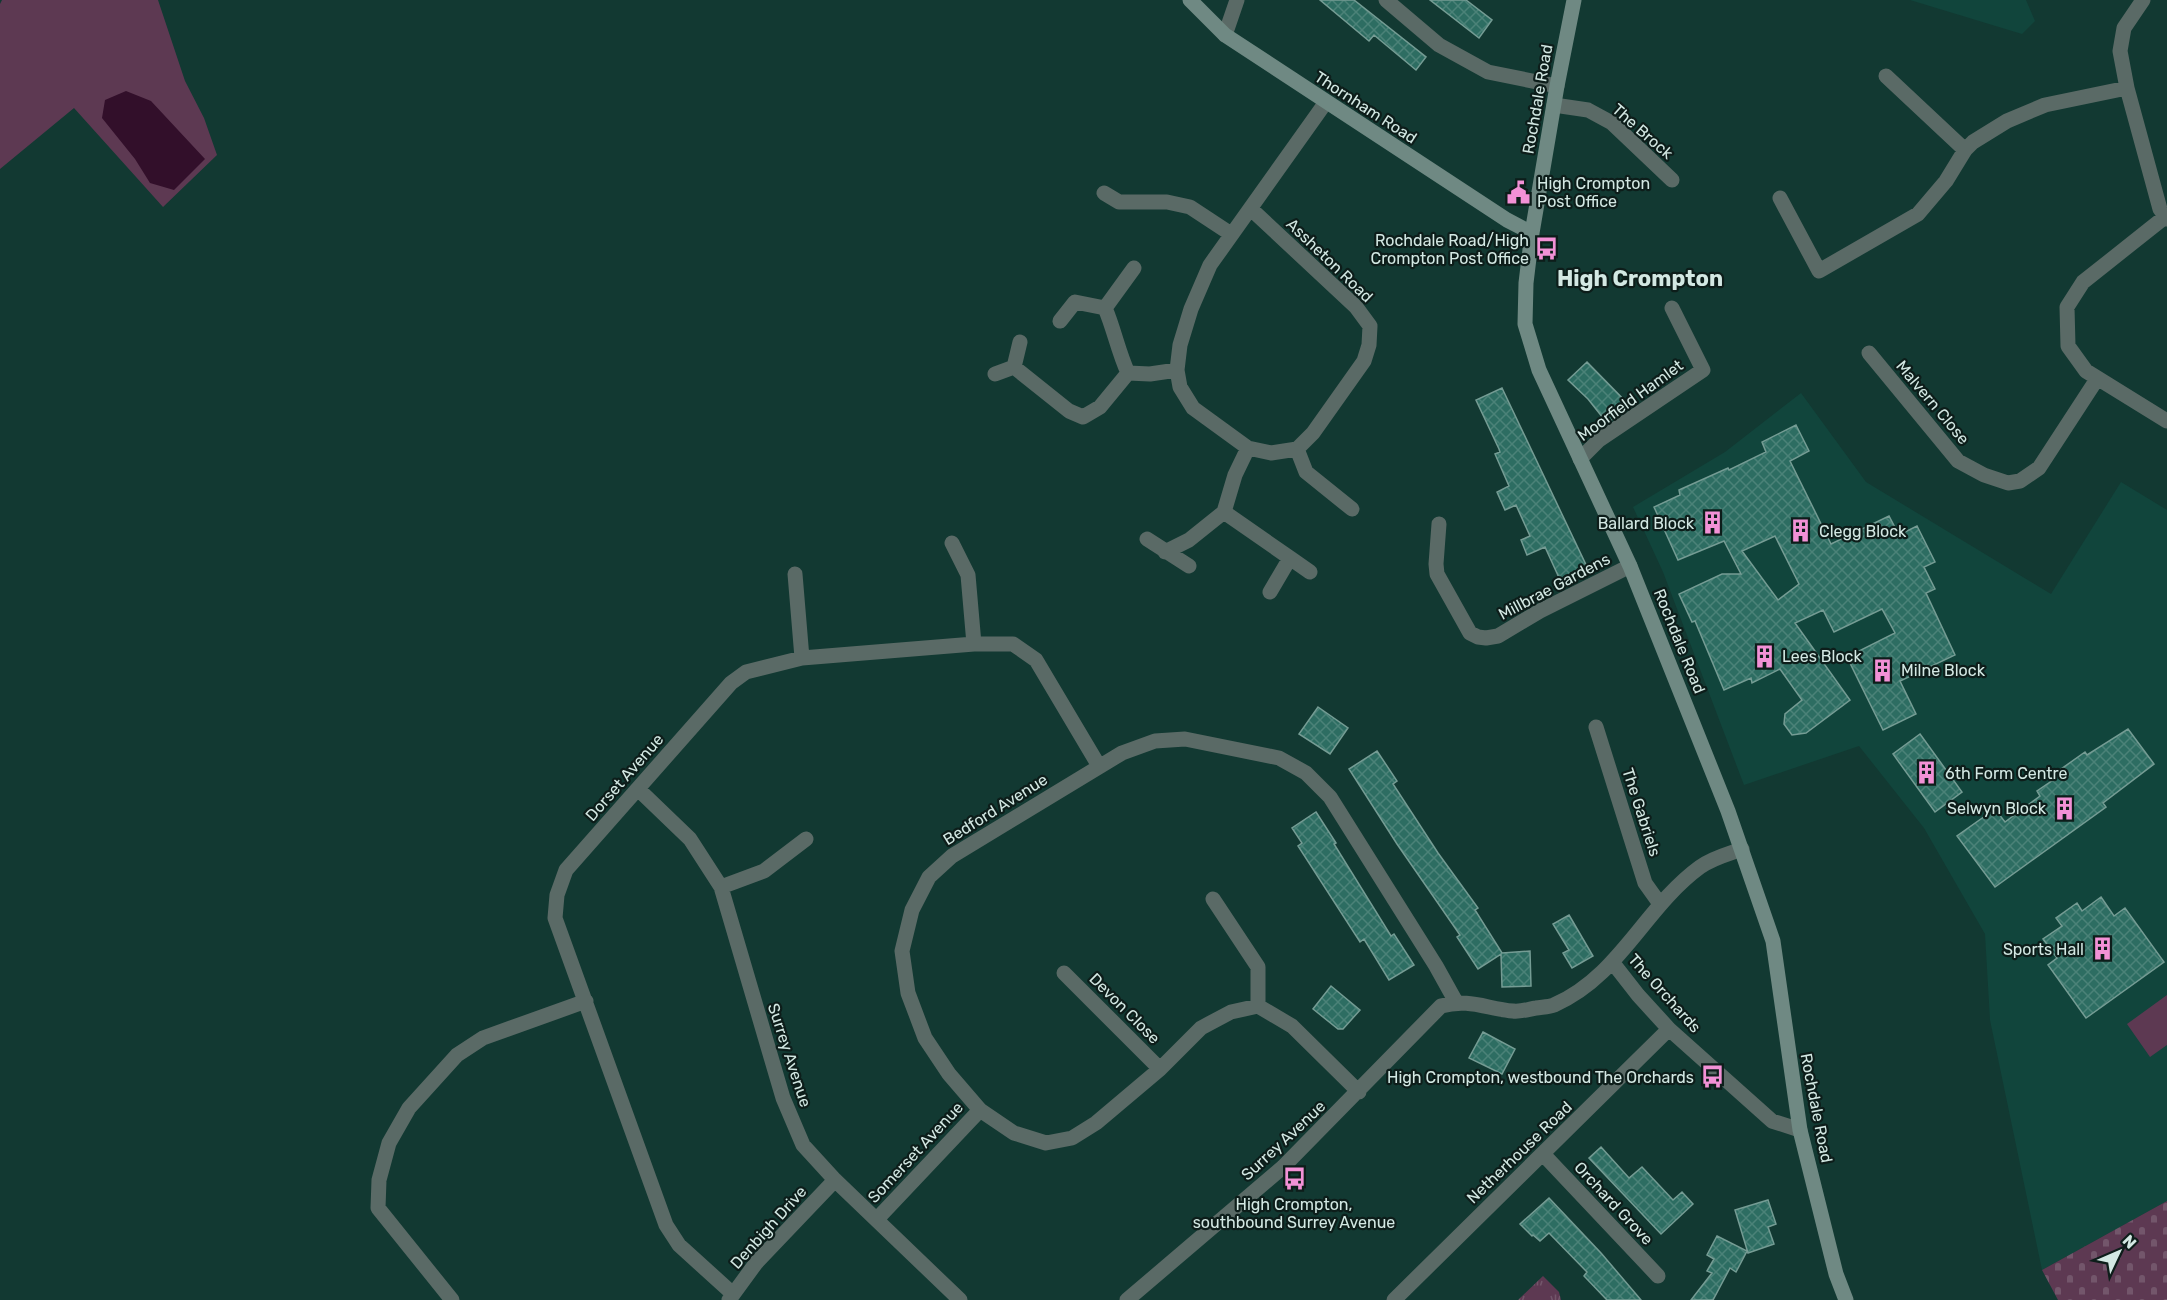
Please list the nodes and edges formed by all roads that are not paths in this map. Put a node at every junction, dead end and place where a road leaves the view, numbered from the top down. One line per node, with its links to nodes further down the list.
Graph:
1 (1190, 0): 6 (main road, Thornham Road)
2 (1236, 0): 6 (street)
3 (1386, 0): 8 (street)
4 (1574, 0): 8 (main road, Rochdale Road)
5 (2143, 0): 9 (street)
6 (1225, 35): 10 (main road, Thornham Road)
7 (1886, 76): 12 (street)
8 (1557, 86): 11 (main road, Rochdale Road)
9 (2127, 88): 12 (street); 17 (street)
10 (1326, 102): 16 (street); 18 (main road, Thornham Road)
11 (1554, 105): 13 (street, The Brock); 18 (main road, Rochdale Road)
12 (1965, 150): 15 (street)
13 (1672, 180)
14 (1104, 193): 19 (street)
15 (1780, 198)
16 (1251, 209): 19 (street); 33 (street, Assheton Road)
17 (2166, 218): 30 (street)
18 (1532, 233): 34 (main road, Rochdale Road)
19 (1231, 234): 27 (street)
20 (1134, 268): 21 (street)
21 (1105, 308): 23 (street); 28 (street)
22 (1672, 308): 34 (street, Moorfield Hamlet)
23 (1060, 321)
24 (1020, 342): 26 (street)
25 (1869, 353): 30 (street, Malvern Close)
26 (1014, 367): 28 (street); 29 (street)
27 (1177, 370): 28 (street); 32 (street)
28 (1128, 373)
29 (995, 374)
30 (2097, 379): 31 (street)
31 (2167, 421)
32 (1248, 448): 33 (street); 36 (street)
33 (1297, 449): 35 (street)
34 (1580, 459): 43 (main road, Rochdale Road)
35 (1352, 509)
36 (1224, 512): 40 (street); 41 (street)
37 (1439, 524): 43 (street, Millbrae Gardens)
38 (1147, 539): 40 (street)
39 (952, 543): 47 (street)
40 (1165, 552): 42 (street)
41 (1290, 558): 44 (street); 46 (street)
42 (1189, 566)
43 (1630, 566): 53 (main road, Rochdale Road)
44 (1310, 572)
45 (795, 574): 48 (street)
46 (1270, 591)
47 (974, 644): 48 (street, Dorset Avenue); 50 (street, Dorset Avenue)
48 (802, 658): 51 (street, Dorset Avenue)
49 (1596, 727): 56 (street, The Gabriels)
50 (1099, 766): 60 (street, Bedford Avenue); 65 (street, Bedford Avenue)
51 (638, 789): 54 (street, Surrey Avenue); 59 (street, Dorset Avenue)
52 (806, 838): 54 (street)
53 (1742, 849): 56 (street, The Orchards); 66 (main road, Rochdale Road)
54 (721, 887): 68 (street, Surrey Avenue)
55 (1213, 899): 61 (street)
56 (1660, 904): 57 (street, The Orchards)
57 (1613, 963): 60 (street); 62 (street, The Orchards)
58 (1064, 973): 63 (street, Devon Close)
59 (585, 1001): 71 (street, Dorset Avenue); 72 (street)
60 (1456, 1002): 64 (street, Surrey Avenue)
61 (1258, 1006): 63 (street, Bedford Avenue); 64 (street)
62 (1669, 1029): 66 (street, The Orchards); 67 (street, Netherhouse Road)
63 (1160, 1070): 65 (street, Bedford Avenue)
64 (1359, 1092): 74 (street, Surrey Avenue)
65 (980, 1110): 69 (street, Somerset Avenue)
66 (1800, 1130): 76 (main road, Rochdale Road)
67 (1544, 1154): 70 (street, Orchard Grove); 75 (street, Netherhouse Road)
68 (835, 1180): 69 (street, Surrey Avenue); 71 (street, Denbigh Drive)
69 (876, 1219): 73 (street, Surrey Avenue)
70 (1658, 1276)
71 (731, 1297)
72 (452, 1300)
73 (960, 1300)
74 (1128, 1300)
75 (1394, 1300)
76 (1846, 1300)

